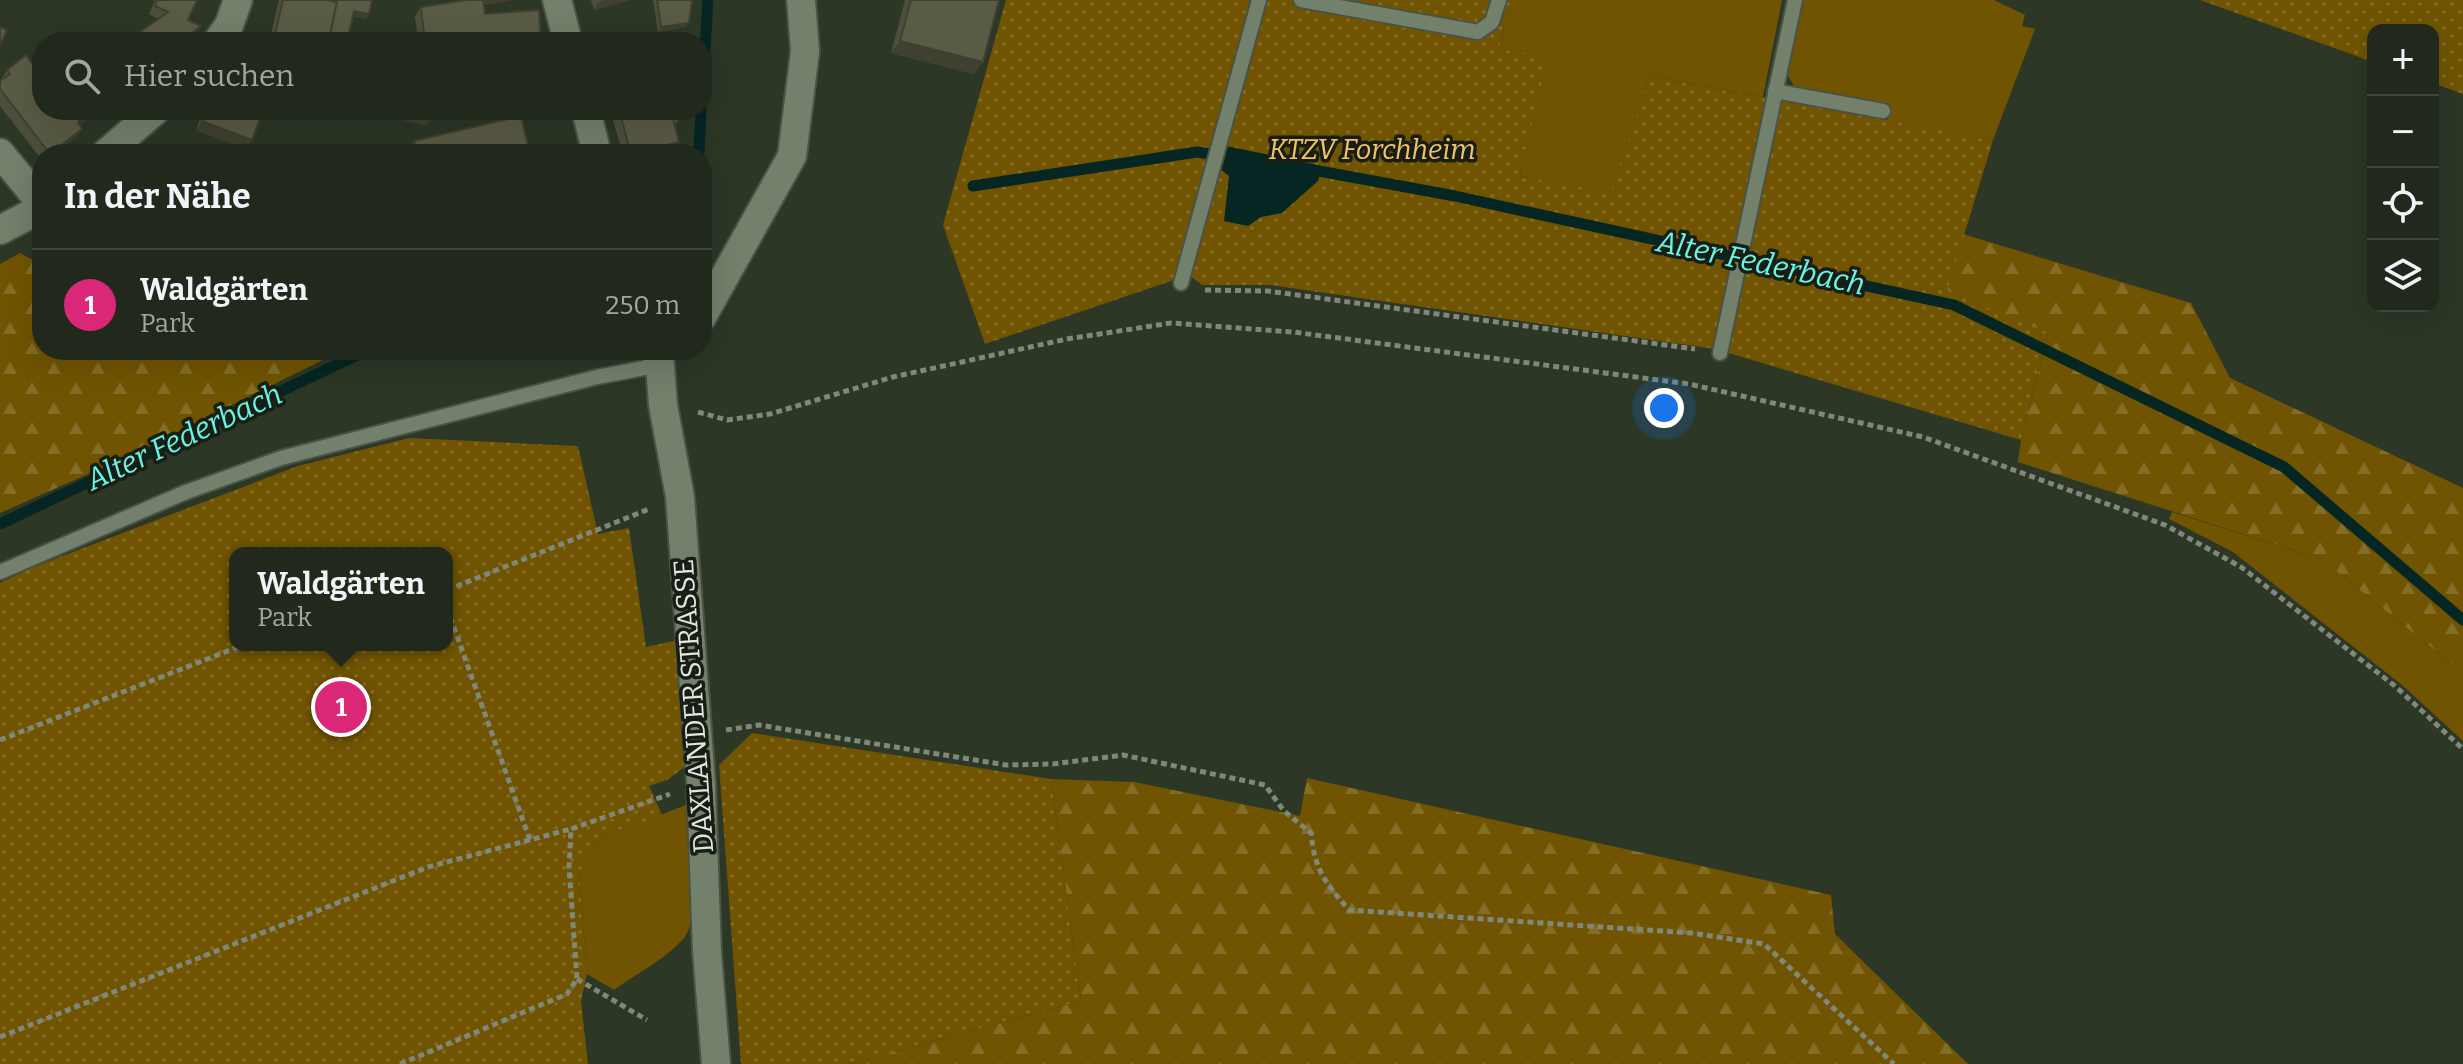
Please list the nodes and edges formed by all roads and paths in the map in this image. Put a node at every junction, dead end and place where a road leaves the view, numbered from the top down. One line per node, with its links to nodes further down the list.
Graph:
1 (238, 0): 8 (street)
2 (557, 0): 9 (street)
3 (801, 0): 21 (street)
4 (1259, 0): 20 (lane)
5 (1301, 0): 6 (lane)
6 (1499, 0)
7 (1795, 0): 10 (lane)
8 (224, 32)
9 (565, 32)
10 (1775, 91): 11 (lane); 22 (lane)
11 (1883, 111)
12 (144, 120): 14 (street)
13 (588, 120): 15 (street)
14 (117, 144)
15 (594, 144)
16 (0, 153): 17 (street)
17 (32, 193)
18 (32, 212): 19 (street)
19 (0, 230)
20 (1181, 283): 22 (path)
21 (712, 299)
22 (1720, 353)
23 (648, 360): 27 (lane)
24 (663, 360): 25 (street, DAXLANDER STRASSE)
25 (663, 405): 26 (street, DAXLANDER STRASSE); 33 (path)
26 (680, 497): 28 (path); 31 (street, DAXLANDER STRASSE)
27 (0, 572)
28 (453, 588)
29 (453, 625): 36 (path)
30 (229, 650): 32 (path)
31 (698, 734): 34 (street, DAXLANDER STRASSE); 42 (path)
32 (0, 740)
33 (2463, 749)
34 (701, 783): 35 (path); 41 (street, DAXLANDER STRASSE)
35 (571, 829): 36 (path); 37 (path)
36 (530, 840): 39 (path)
37 (577, 979): 38 (path); 40 (path)
38 (647, 1020)
39 (0, 1037)
40 (400, 1064)
41 (716, 1064)
42 (1894, 1064)

